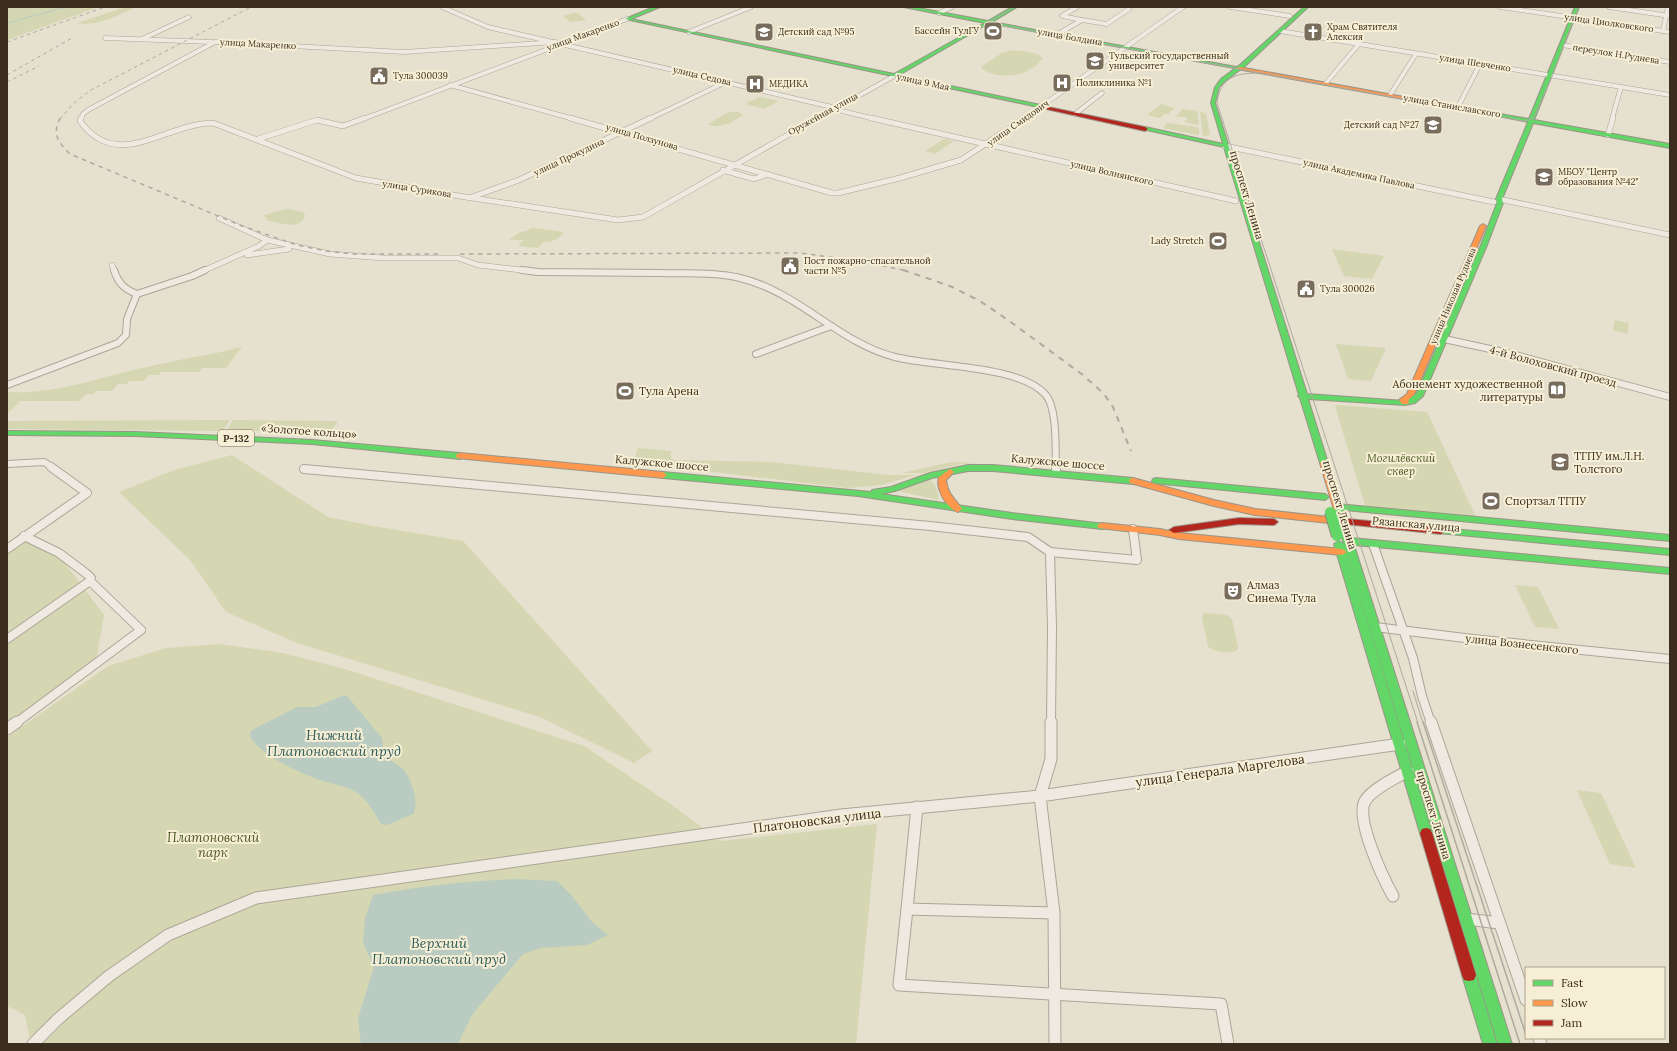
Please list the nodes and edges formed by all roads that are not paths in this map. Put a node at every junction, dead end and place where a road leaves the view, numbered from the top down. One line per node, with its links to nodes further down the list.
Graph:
1 (442, 7): 33 (street, улица Седова)
2 (658, 7): 22 (main road, улица Макаренко)
3 (751, 7): 27 (street)
4 (906, 7): 17 (main road, улица Болдина)
5 (952, 7): 17 (street)
6 (1015, 7): 24 (main road, Оружейная улица)
7 (1077, 7): 23 (street)
8 (1183, 7): 36 (street, улица Смидович)
9 (1230, 7): 20 (street)
10 (1300, 7): 20 (main road, проспект Ленина)
11 (1306, 7): 20 (main road, проспект Ленина)
12 (1500, 7): 21 (street, улица Циолковского)
13 (1577, 7): 21 (main road, улица Николая Руднева)
14 (1609, 7): 18 (street)
15 (1668, 7): 18 (street)
16 (1129, 9): 23 (street)
17 (939, 13): 24 (main road, улица Болдина)
18 (1668, 15): 26 (street)
19 (189, 17): 31 (street)
20 (1292, 17): 25 (main road, проспект Ленина); 40 (main road, проспект Ленина)
21 (1573, 18): 26 (street, улица Циолковского); 35 (main road, улица Николая Руднева)
22 (627, 19): 27 (main road, улица 9 Мая); 33 (street, улица Макаренко)
23 (1082, 20): 29 (street)
24 (988, 22): 29 (main road, улица Болдина); 41 (main road, Оружейная улица)
25 (1280, 31): 34 (street, улица Шевченко); 40 (main road, проспект Ленина)
26 (1663, 31): 28 (street, улица Циолковского)
27 (689, 32): 41 (main road, улица 9 Мая)
28 (1670, 32)
29 (1056, 35): 36 (main road, улица Болдина)
30 (106, 38): 31 (street)
31 (142, 39): 32 (street)
32 (214, 42): 33 (street, улица Макаренко); 55 (street, улица Макаренко)
33 (559, 43): 43 (street, улица Седова); 45 (street, улица Макаренко)
34 (1359, 44): 37 (street, улица Шевченко); 44 (street)
35 (1562, 45): 38 (street, переулок Н.Руднева); 42 (main road, улица Николая Руднева)
36 (1126, 47): 40 (main road, улица Болдина); 50 (street, улица Смидович)
37 (1416, 54): 39 (street, улица Шевченко); 48 (street)
38 (1670, 62)
39 (1480, 64): 42 (street, улица Шевченко); 51 (street)
40 (1236, 67): 44 (main road, улица Станиславского); 59 (main road, проспект Ленина); 59 (main road, проспект Ленина)
41 (894, 76): 50 (main road, улица 9 Мая); 52 (street, Оружейная улица)
42 (1551, 76): 46 (street, улица Шевченко); 54 (main road, улица Николая Руднева)
43 (726, 82): 52 (street, улица Седова); 56 (street, улица Прокудина)
44 (1326, 84): 48 (main road, улица Станиславского)
45 (450, 85): 56 (street, улица Ползунова); 58 (street, улица Макаренко)
46 (1621, 87): 49 (street, улица Шевченко); 57 (street)
47 (1102, 93): 53 (street)
48 (1390, 95): 51 (main road, улица Станиславского)
49 (1670, 96)
50 (1041, 107): 53 (main road, улица 9 Мая); 60 (street, улица Смидович)
51 (1458, 107): 54 (main road, улица Станиславского)
52 (835, 108): 60 (street, улица Седова); 62 (street, Оружейная улица)
53 (1075, 114): 59 (main road, улица 9 Мая)
54 (1531, 121): 57 (main road, улица Станиславского); 67 (main road, улица Николая Руднева)
55 (213, 123): 58 (street, улица Сурикова)
56 (623, 132): 62 (street, улица Ползунова); 66 (street, улица Прокудина)
57 (1608, 135): 61 (main road, улица Станиславского)
58 (258, 139): 66 (street, улица Сурикова)
59 (1220, 142): 67 (street, улица Академика Павлова); 68 (main road, проспект Ленина); 81 (main road, проспект Ленина)
60 (987, 144): 65 (street, улица Смидович); 68 (street, улица Волнянского)
61 (1670, 146)
62 (734, 164): 63 (street, Оружейная улица); 64 (street, улица Ползунова)
63 (723, 170): 64 (street); 70 (street, Оружейная улица)
64 (768, 174): 65 (street, улица Ползунова)
65 (832, 193)
66 (471, 198): 70 (street, улица Сурикова)
67 (1497, 200): 71 (street, улица Академика Павлова); 78 (main road, улица Николая Руднева)
68 (1236, 201): 81 (main road, проспект Ленина)
69 (219, 218): 72 (street)
70 (630, 220)
71 (1670, 235)
72 (268, 240): 73 (street); 74 (street)
73 (295, 248): 74 (street); 77 (street)
74 (237, 256): 76 (street)
75 (112, 265): 76 (street)
76 (137, 294): 80 (street)
77 (831, 326): 79 (street); 88 (street)
78 (1439, 338): 81 (main road, улица Николая Руднева); 82 (street, 4-й Волоховский проезд)
79 (756, 354)
80 (7, 385)
81 (1298, 396): 91 (main road, проспект Ленина); 93 (main road, проспект Ленина)
82 (1670, 397)
83 (7, 433): 84 (main road, «Золотое кольцо» / Р-132)
84 (464, 456): 90 (main road, Калужское шоссе)
85 (7, 464): 97 (street)
86 (304, 469): 102 (street)
87 (950, 472): 88 (main road, Калужское шоссе); 90 (main road, Калужское шоссе); 92 (main road)
88 (1056, 473): 89 (main road, Калужское шоссе)
89 (1135, 481): 91 (main road); 94 (main road, Калужское шоссе)
90 (858, 493): 92 (main road, Калужское шоссе)
91 (1325, 497): 93 (main road, проспект Ленина)
92 (958, 509): 95 (main road, Калужское шоссе)
93 (1335, 511): 98 (main road); 99 (main road, проспект Ленина, bridge); 103 (main road, проспект Ленина, bridge)
94 (1255, 512): 104 (main road, Рязанская улица)
95 (1133, 529): 96 (main road, Калужское шоссе); 102 (street)
96 (1160, 532): 103 (main road); 105 (main road, Рязанская улица)
97 (24, 536): 101 (street); 107 (street)
98 (1670, 538)
99 (1347, 539): 100 (main road); 108 (main road, проспект Ленина)
100 (1373, 544): 106 (main road); 109 (street)
101 (7, 549)
102 (1050, 552): 116 (street)
103 (1342, 552): 114 (main road, проспект Ленина)
104 (1670, 552)
105 (1670, 560)
106 (1670, 571)
107 (90, 581): 110 (street); 112 (street)
108 (1375, 627): 109 (street, улица Вознесенского); 113 (main road, проспект Ленина)
109 (1402, 631): 111 (street, улица Вознесенского); 123 (street)
110 (7, 639)
111 (1670, 659)
112 (7, 729)
113 (1410, 743): 114 (main road); 122 (main road, проспект Ленина)
114 (1400, 744): 115 (main road, проспект Ленина); 116 (street, улица Генерала Маргелова)
115 (1408, 771): 118 (street); 121 (main road, проспект Ленина)
116 (1040, 796): 117 (street, Платоновская улица); 120 (street)
117 (917, 807): 119 (street); 126 (street, Платоновская улица)
118 (1393, 896)
119 (907, 909): 120 (street); 124 (street)
120 (1054, 913): 124 (street)
121 (1452, 917): 122 (main road); 129 (main road, проспект Ленина)
122 (1466, 918): 123 (street); 130 (main road, проспект Ленина)
123 (1499, 923): 125 (street)
124 (1053, 994): 127 (street); 128 (street)
125 (1525, 997)
126 (33, 1044)
127 (1055, 1044)
128 (1228, 1044)
129 (1490, 1044)
130 (1505, 1044)

